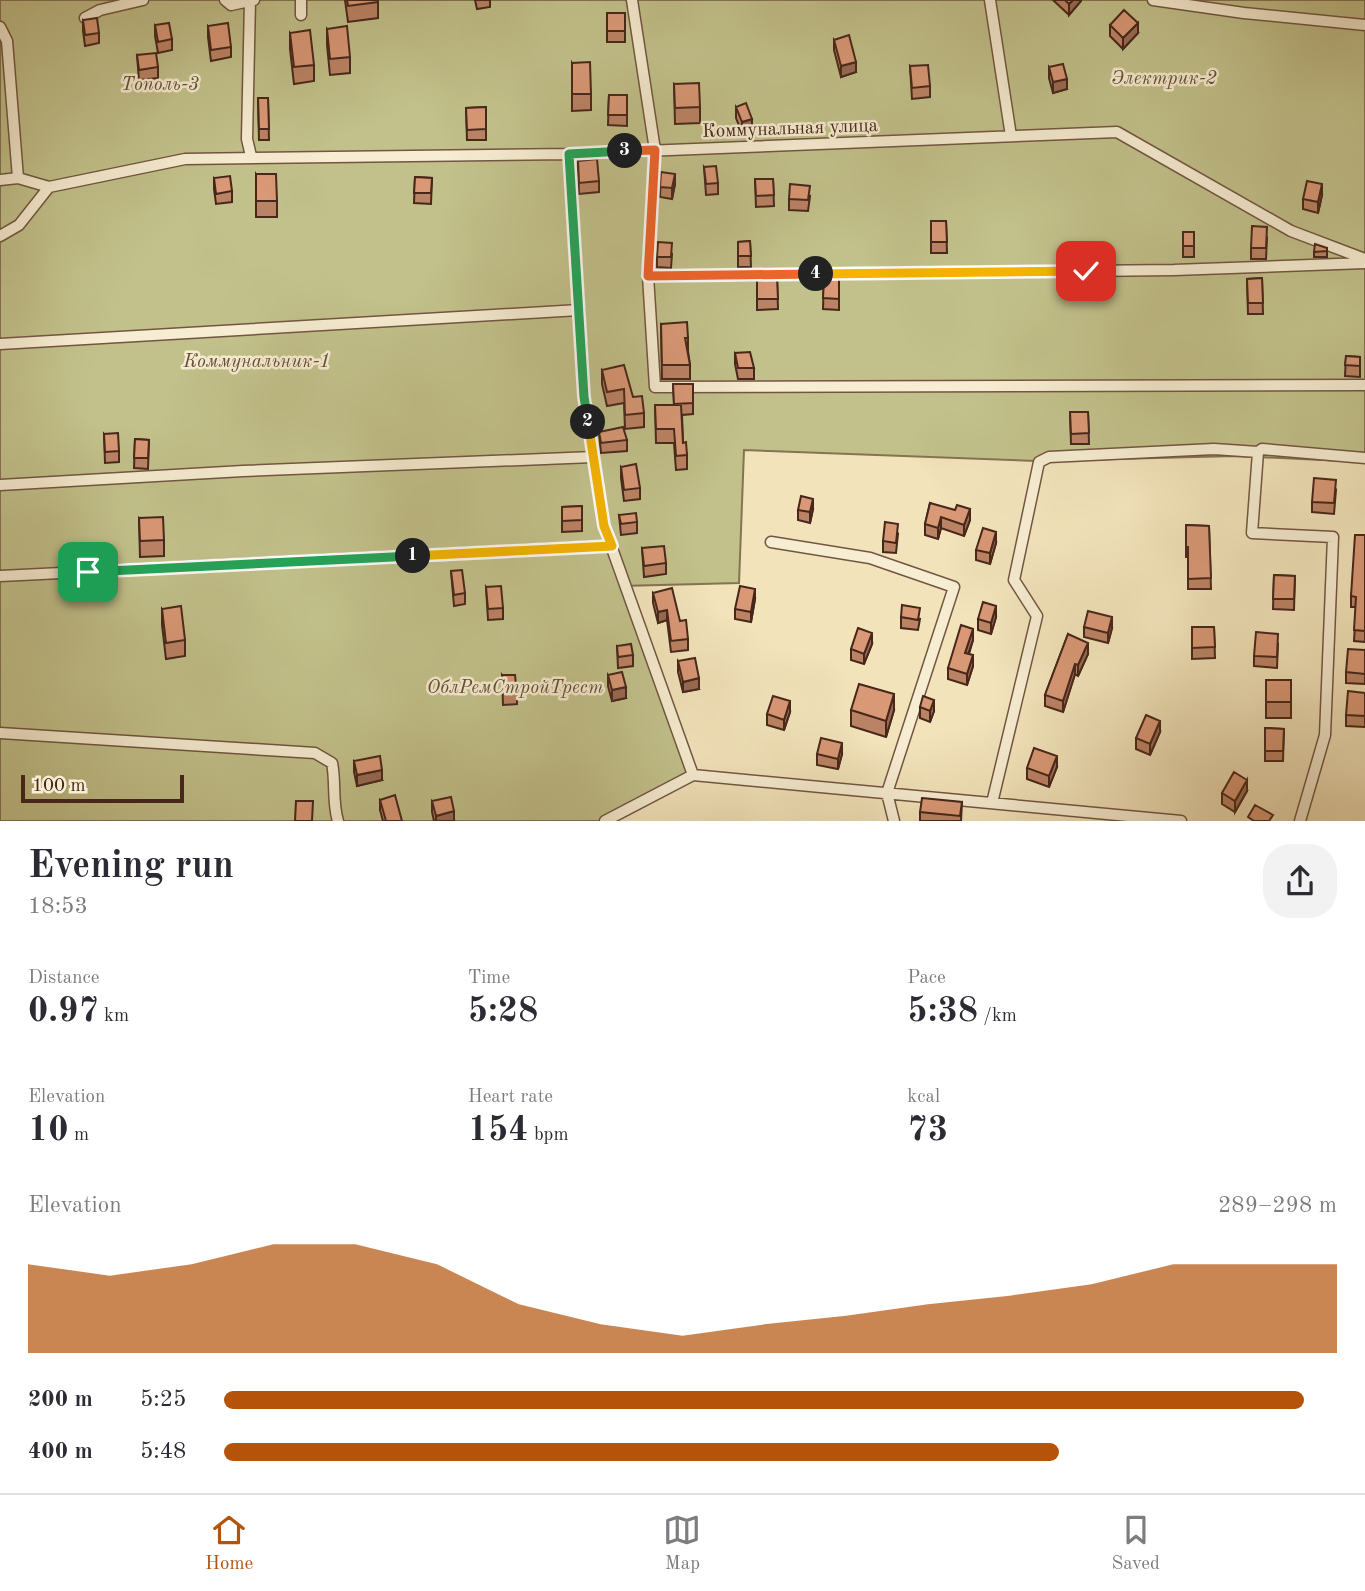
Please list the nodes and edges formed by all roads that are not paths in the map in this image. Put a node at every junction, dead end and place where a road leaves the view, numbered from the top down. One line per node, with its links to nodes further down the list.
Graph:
1 (143, 0): 9 (lane)
2 (225, 0): 7 (lane)
3 (301, 0): 8 (lane)
4 (632, 0): 13 (lane)
5 (990, 0): 12 (lane)
6 (1153, 0): 10 (lane)
7 (251, 1): 15 (lane)
8 (301, 15)
9 (85, 18)
10 (1365, 24)
11 (0, 27): 16 (lane)
12 (1011, 136): 13 (lane, Коммунальная улица); 20 (lane, Коммунальная улица)
13 (655, 150): 14 (lane, Коммунальная улица); 21 (lane)
14 (569, 154): 15 (lane, Коммунальная улица); 22 (lane)
15 (251, 156): 18 (lane, Коммунальная улица)
16 (18, 178): 17 (lane); 18 (lane)
17 (0, 180)
18 (49, 187): 19 (lane)
19 (0, 236)
20 (1365, 261): 21 (lane)
21 (648, 276): 24 (lane)
22 (579, 310): 23 (lane); 26 (lane)
23 (0, 344)
24 (1365, 385)
25 (1258, 452): 27 (lane); 35 (lane); 40 (lane)
26 (593, 457): 28 (lane); 30 (lane)
27 (1365, 458)
28 (0, 485)
29 (772, 542): 34 (lane)
30 (612, 546): 31 (lane); 33 (lane)
31 (0, 576)
32 (0, 733): 36 (lane)
33 (693, 775): 34 (lane); 37 (lane)
34 (887, 793): 35 (lane); 38 (lane)
35 (992, 803): 39 (lane)
36 (338, 821)
37 (605, 821)
38 (894, 821)
39 (1181, 821)
40 (1300, 821)

